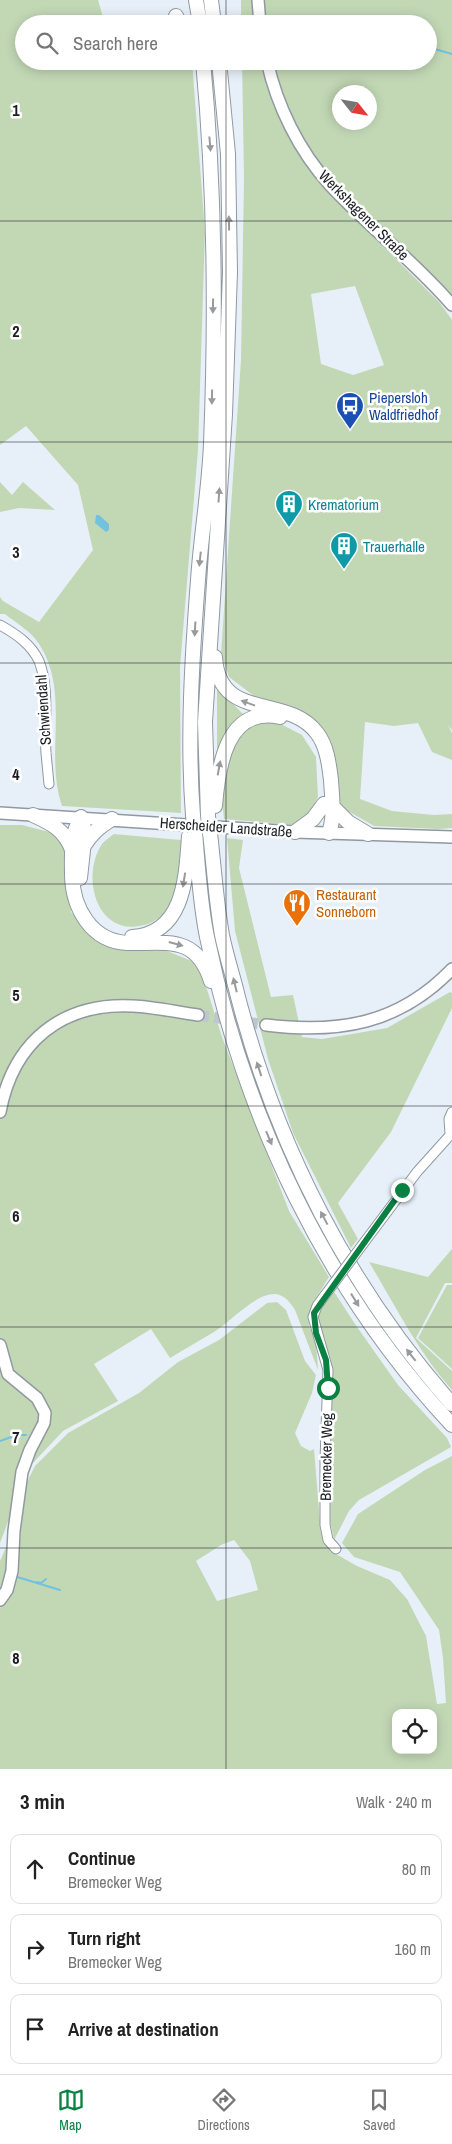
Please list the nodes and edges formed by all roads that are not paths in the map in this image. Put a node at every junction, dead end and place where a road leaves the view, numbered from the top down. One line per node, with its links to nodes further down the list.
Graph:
1 (196, 0): 5 (highway)
2 (211, 0): 6 (highway)
3 (222, 0): 7 (highway)
4 (258, 0): 8 (main road)
5 (198, 15)
6 (213, 15)
7 (222, 15)
8 (259, 15)
9 (199, 70): 13 (highway)
10 (204, 70): 13 (highway)
11 (220, 70): 15 (highway, one-way to 11)
12 (269, 70): 14 (main road, Werkshagener Straße)
13 (206, 95): 24 (highway, one-way to 24, bridge)
14 (452, 305)
15 (212, 614): 18 (highway, one-way to 15); 22 (highway)
16 (0, 625): 17 (street, Schwiendahl)
17 (49, 784)
18 (328, 805): 22 (highway, one-way to 18); 25 (highway); 26 (highway); 27 (highway)
19 (0, 813): 20 (main road, Herscheider Landstraße)
20 (33, 815): 21 (main road, Herscheider Landstraße); 29 (highway)
21 (81, 817): 23 (main road, Herscheider Landstraße); 29 (highway)
22 (211, 817): 38 (highway, one-way to 22)
23 (112, 819): 25 (main road, Herscheider Landstraße); 29 (highway)
24 (192, 832): 29 (highway, one-way to 29); 33 (highway)
25 (295, 832): 26 (main road, Herscheider Landstraße)
26 (329, 833): 27 (main road, Herscheider Landstraße)
27 (368, 834): 28 (main road, Herscheider Landstraße)
28 (452, 837)
29 (77, 849): 33 (highway, one-way to 33)
30 (452, 969): 32 (main road)
31 (198, 1015): 34 (main road)
32 (266, 1025)
33 (229, 1027): 38 (highway, one-way to 38)
34 (0, 1112)
35 (452, 1112): 36 (street, Bremecker Weg)
36 (451, 1134): 41 (street, Bremecker Weg, bridge)
37 (0, 1345): 42 (main road)
38 (437, 1397): 39 (highway); 40 (highway)
39 (452, 1404)
40 (452, 1425)
41 (336, 1549)
42 (0, 1600)

